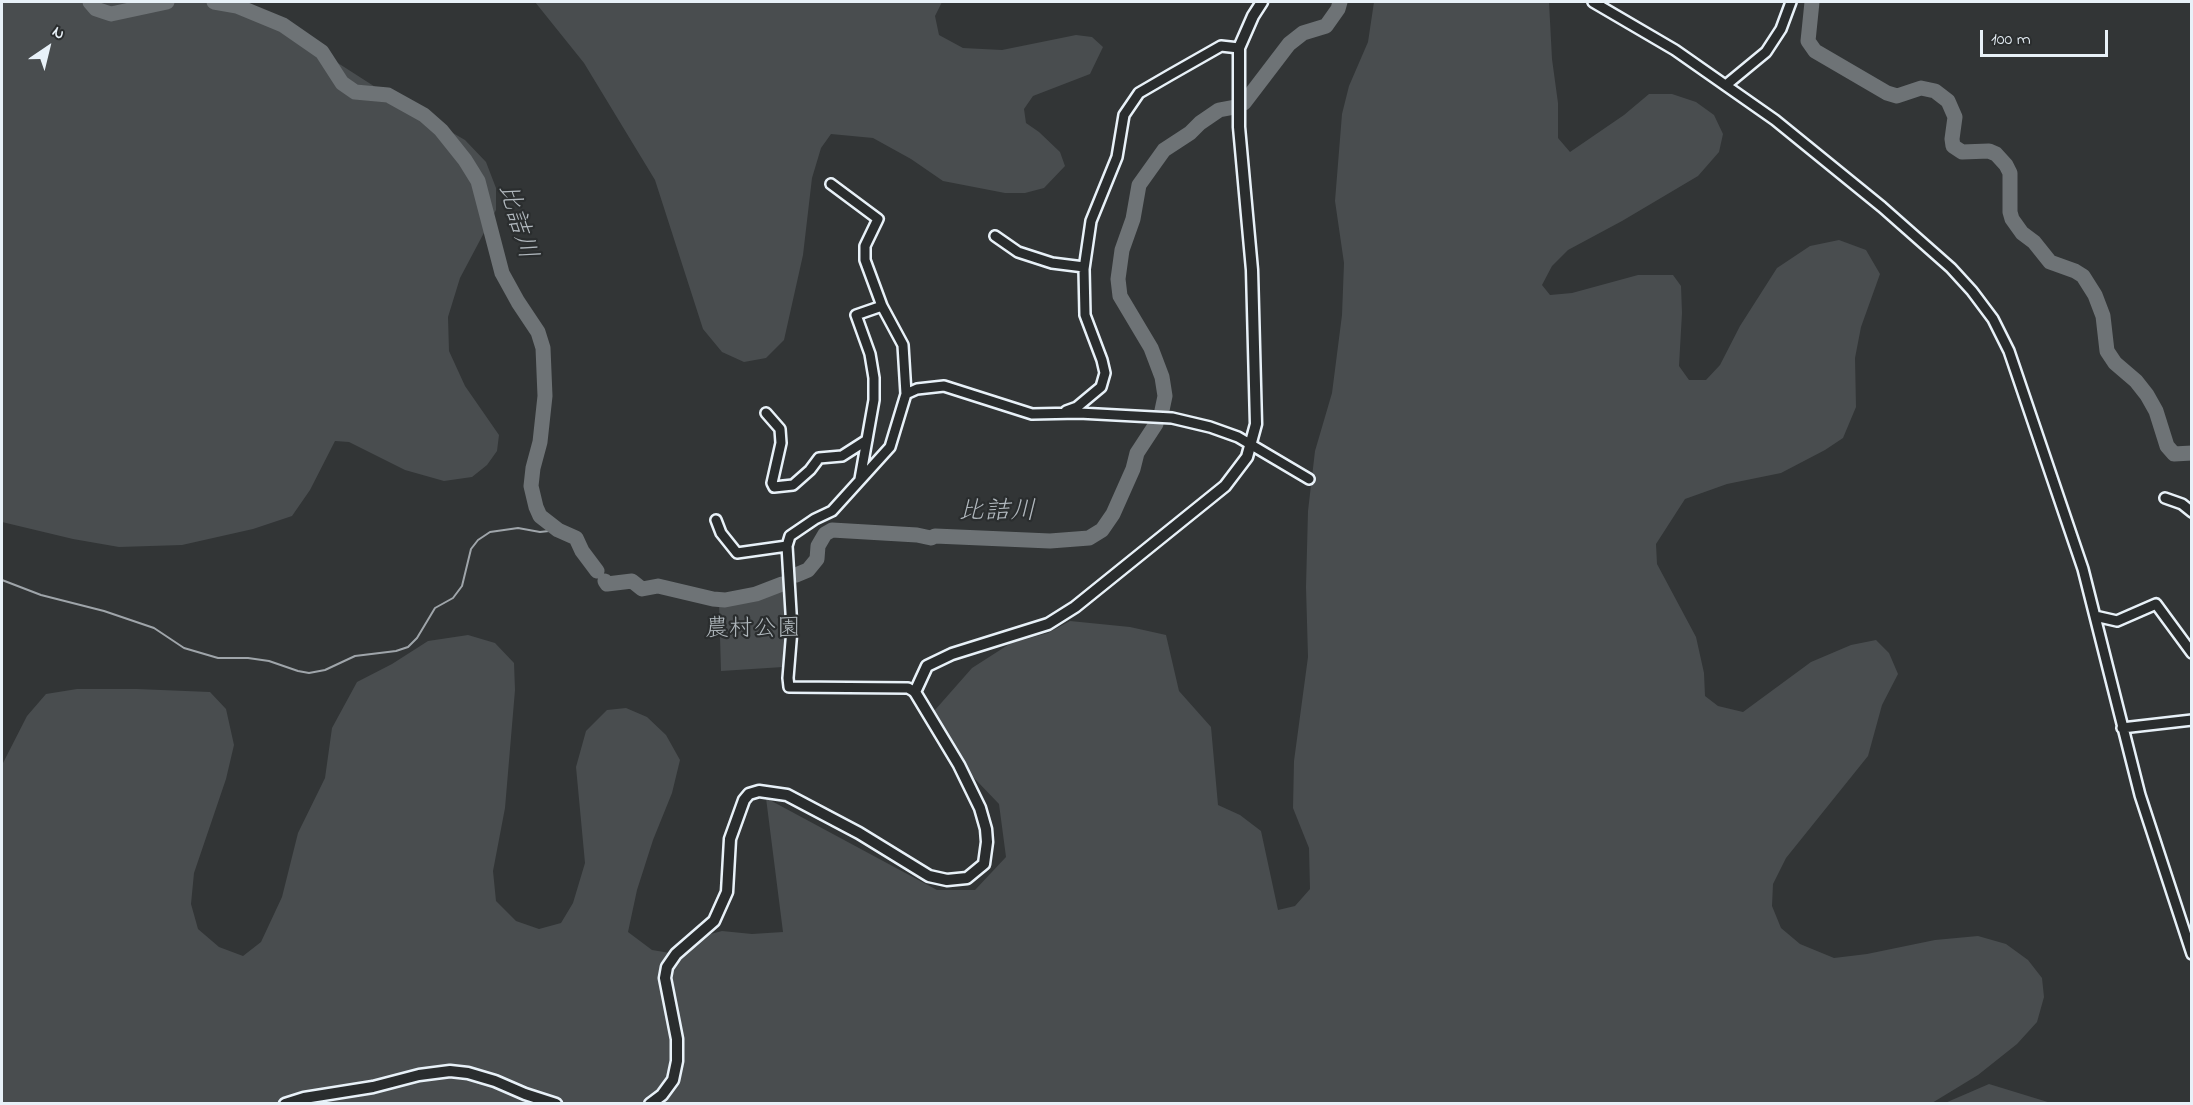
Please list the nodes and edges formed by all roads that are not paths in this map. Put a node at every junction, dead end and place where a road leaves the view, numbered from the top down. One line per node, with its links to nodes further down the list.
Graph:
1 (1262, 2): 4 (street)
2 (1593, 2): 5 (street)
3 (1791, 2): 5 (street)
4 (1239, 48): 8 (street); 14 (street)
5 (1726, 85): 21 (street)
6 (831, 184): 9 (street)
7 (995, 236): 8 (street)
8 (1084, 267): 12 (street)
9 (882, 306): 10 (street); 13 (street)
10 (906, 394): 12 (street); 16 (street)
11 (766, 412): 13 (street)
12 (1058, 414): 14 (street)
13 (867, 440): 16 (street)
14 (1251, 444): 15 (street); 23 (street)
15 (1309, 478)
16 (860, 479): 20 (street)
17 (2165, 498): 18 (street)
18 (2192, 513)
19 (716, 520): 20 (street)
20 (787, 546): 23 (street)
21 (2095, 616): 22 (street); 25 (street)
22 (2192, 653)
23 (915, 692): 29 (street)
24 (2192, 720): 25 (street)
25 (2122, 728): 26 (street)
26 (2192, 954)
27 (285, 1104): 28 (street)
28 (556, 1104)
29 (650, 1104)

